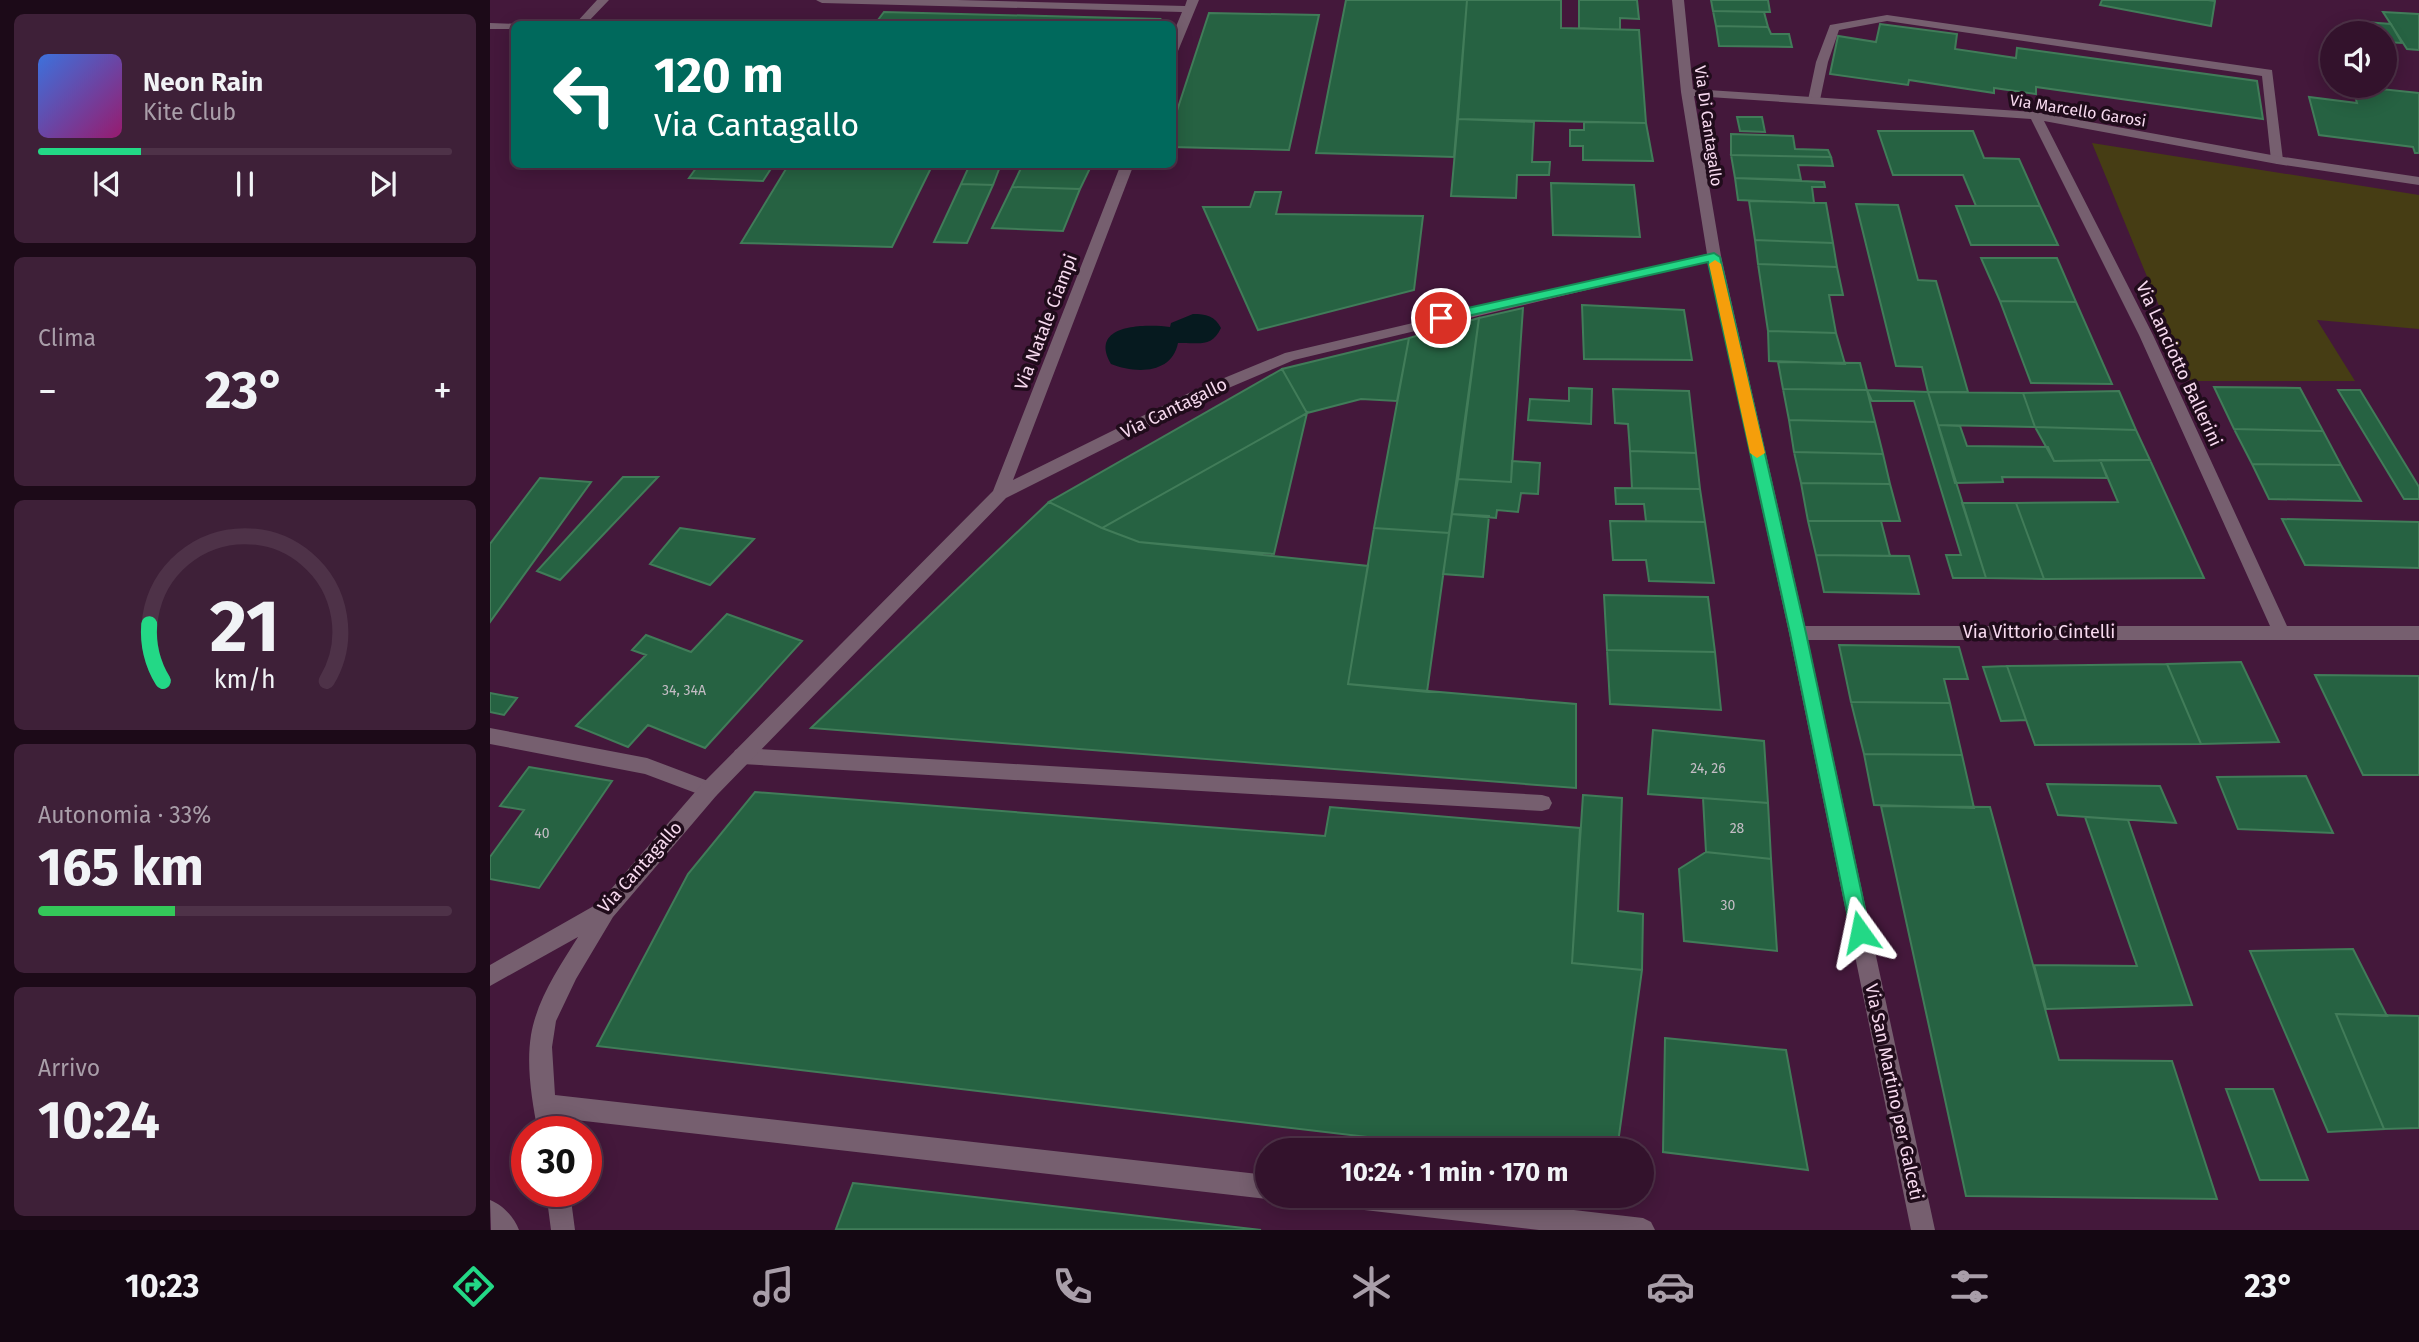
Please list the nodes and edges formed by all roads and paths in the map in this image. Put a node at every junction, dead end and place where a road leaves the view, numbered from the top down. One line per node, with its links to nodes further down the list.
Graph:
1 (603, 0): 5 (street)
2 (822, 0): 4 (street)
3 (1678, 0): 9 (street, Via Di Cantagallo)
4 (1191, 4): 8 (street)
5 (583, 21)
6 (490, 26): 7 (street)
7 (511, 26)
8 (1176, 41)
9 (1687, 92): 10 (street, Via Marcello Garosi); 15 (street, Via Di Cantagallo)
10 (1814, 100): 11 (street, Via Marcello Garosi); 12 (street)
11 (2035, 116): 12 (street, Via Marcello Garosi); 17 (street, Via Lanciotto Ballerini)
12 (2277, 160): 14 (street, Via Marcello Garosi)
13 (1126, 168): 16 (street, Via Natale Ciampi)
14 (2419, 181)
15 (1714, 257): 16 (street, Via Cantagallo); 18 (street, Via San Martino per Galceti)
16 (1000, 494): 21 (street, Via Cantagallo)
17 (2281, 632): 18 (street, Via Vittorio Cintelli); 19 (street, Via Vittorio Cintelli)
18 (1798, 633): 35 (street, Via San Martino per Galceti)
19 (2419, 633)
20 (490, 736): 22 (street)
21 (742, 756): 22 (street, Via Cantagallo); 23 (street)
22 (709, 790): 24 (street, Via Cantagallo)
23 (1542, 803)
24 (606, 911): 25 (street, Via Cantagallo); 26 (street)
25 (490, 976)
26 (544, 1105): 27 (street); 28 (street)
27 (546, 1116)
28 (1255, 1186)
29 (560, 1207): 33 (street)
30 (1451, 1208): 34 (street)
31 (490, 1212): 32 (street)
32 (507, 1230)
33 (564, 1230)
34 (1643, 1230)
35 (1923, 1230)

